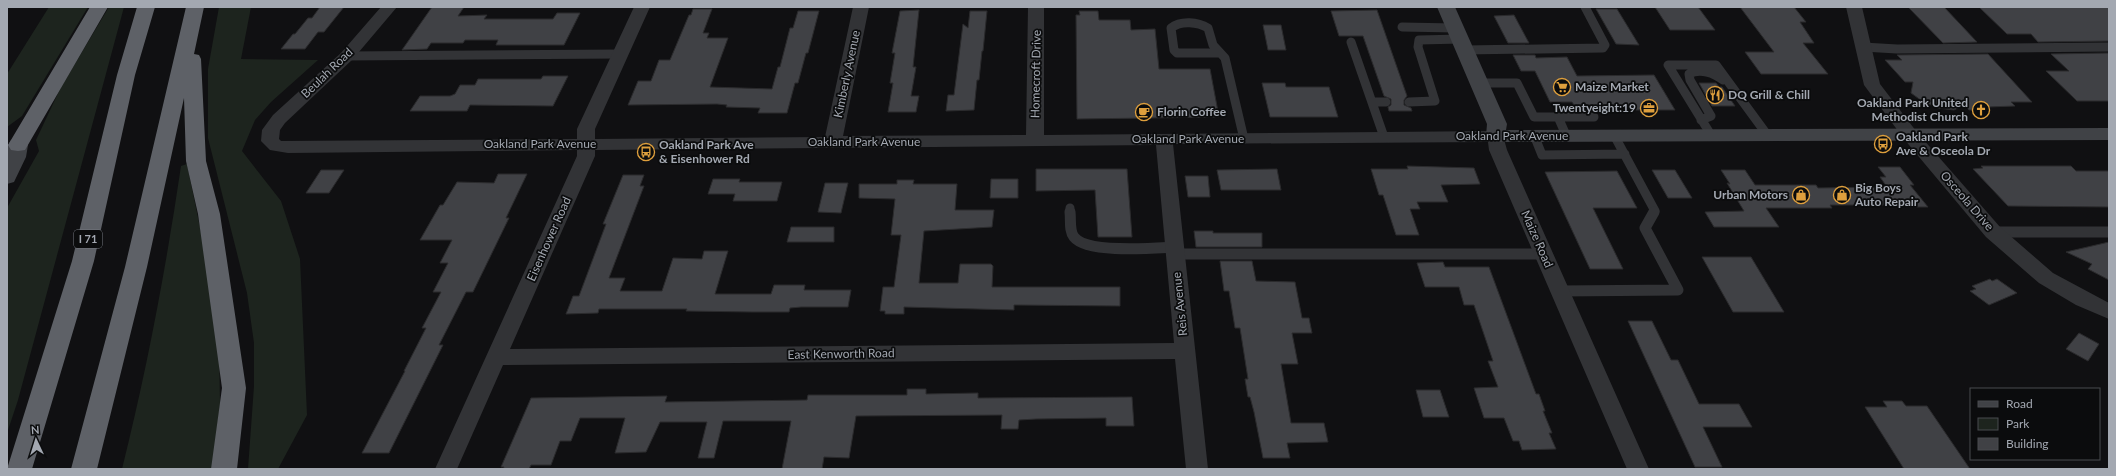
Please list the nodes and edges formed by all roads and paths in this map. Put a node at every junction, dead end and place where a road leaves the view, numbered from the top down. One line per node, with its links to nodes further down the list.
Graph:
1 (99, 7): 41 (highway)
2 (146, 7): 53 (highway, I 71)
3 (389, 7): 18 (street, Beulah Road)
4 (642, 7): 17 (street, Eisenhower Road)
5 (861, 7): 39 (street, Kimberly Avenue)
6 (1036, 7): 37 (street, Homecroft Drive)
7 (1446, 7): 12 (street, Maize Road)
8 (1585, 7): 12 (lane)
9 (1854, 7): 14 (street, Osceola Drive)
10 (193, 13): 54 (highway); 55 (highway)
11 (1402, 27): 12 (lane)
12 (1460, 39): 19 (street, Maize Road); 22 (lane)
13 (1351, 42): 20 (lane)
14 (1863, 47): 15 (lane); 31 (street, Osceola Drive)
15 (2109, 47)
16 (1220, 53): 16 (lane); 36 (lane)
17 (620, 54): 18 (lane); 40 (street, Eisenhower Road)
18 (347, 56): 38 (street, Beulah Road)
19 (1479, 83): 24 (lane); 32 (street, Maize Road)
20 (1372, 102): 21 (lane); 34 (lane)
21 (1386, 102)
22 (1409, 102)
23 (1744, 104): 26 (lane); 26 (lane); 33 (lane)
24 (1558, 117): 25 (lane); 29 (lane)
25 (1594, 117)
26 (1706, 128): 30 (street, Oakland Park Avenue); 33 (street, Oakland Park Avenue)
27 (2109, 134): 31 (street, Oakland Park Avenue)
28 (1534, 135): 29 (street, Oakland Park Avenue); 32 (street, Oakland Park Avenue); 42 (lane)
29 (1566, 135): 30 (street, Oakland Park Avenue)
30 (1614, 135): 42 (lane)
31 (1910, 135): 33 (street, Oakland Park Avenue); 45 (street, Osceola Drive)
32 (1496, 136): 34 (street, Oakland Park Avenue); 48 (street, Maize Road)
33 (1768, 136)
34 (1384, 137): 36 (street, Oakland Park Avenue)
35 (1164, 139): 36 (street, Oakland Park Avenue); 37 (street, Oakland Park Avenue); 47 (street, Reis Avenue)
36 (1244, 139)
37 (1035, 140): 39 (street, Oakland Park Avenue)
38 (270, 141): 40 (street, Oakland Park Avenue)
39 (833, 142): 40 (street, Oakland Park Avenue)
40 (586, 144): 52 (street, Eisenhower Road)
41 (12, 145): 43 (street)
42 (1625, 154): 49 (lane)
43 (7, 177)
44 (1070, 208): 47 (lane)
45 (1993, 232): 46 (lane); 50 (street, Osceola Drive)
46 (2109, 232)
47 (1175, 251): 48 (lane); 51 (street, Reis Avenue)
48 (1544, 254): 49 (street, Maize Road)
49 (1560, 291): 58 (street, Maize Road)
50 (2109, 312)
51 (1185, 351): 52 (street, East Kenworth Road); 57 (street, Reis Avenue)
52 (497, 357): 56 (street, Eisenhower Road)
53 (19, 469)
54 (84, 469)
55 (224, 469)
56 (446, 469)
57 (1197, 469)
58 (1638, 469)

